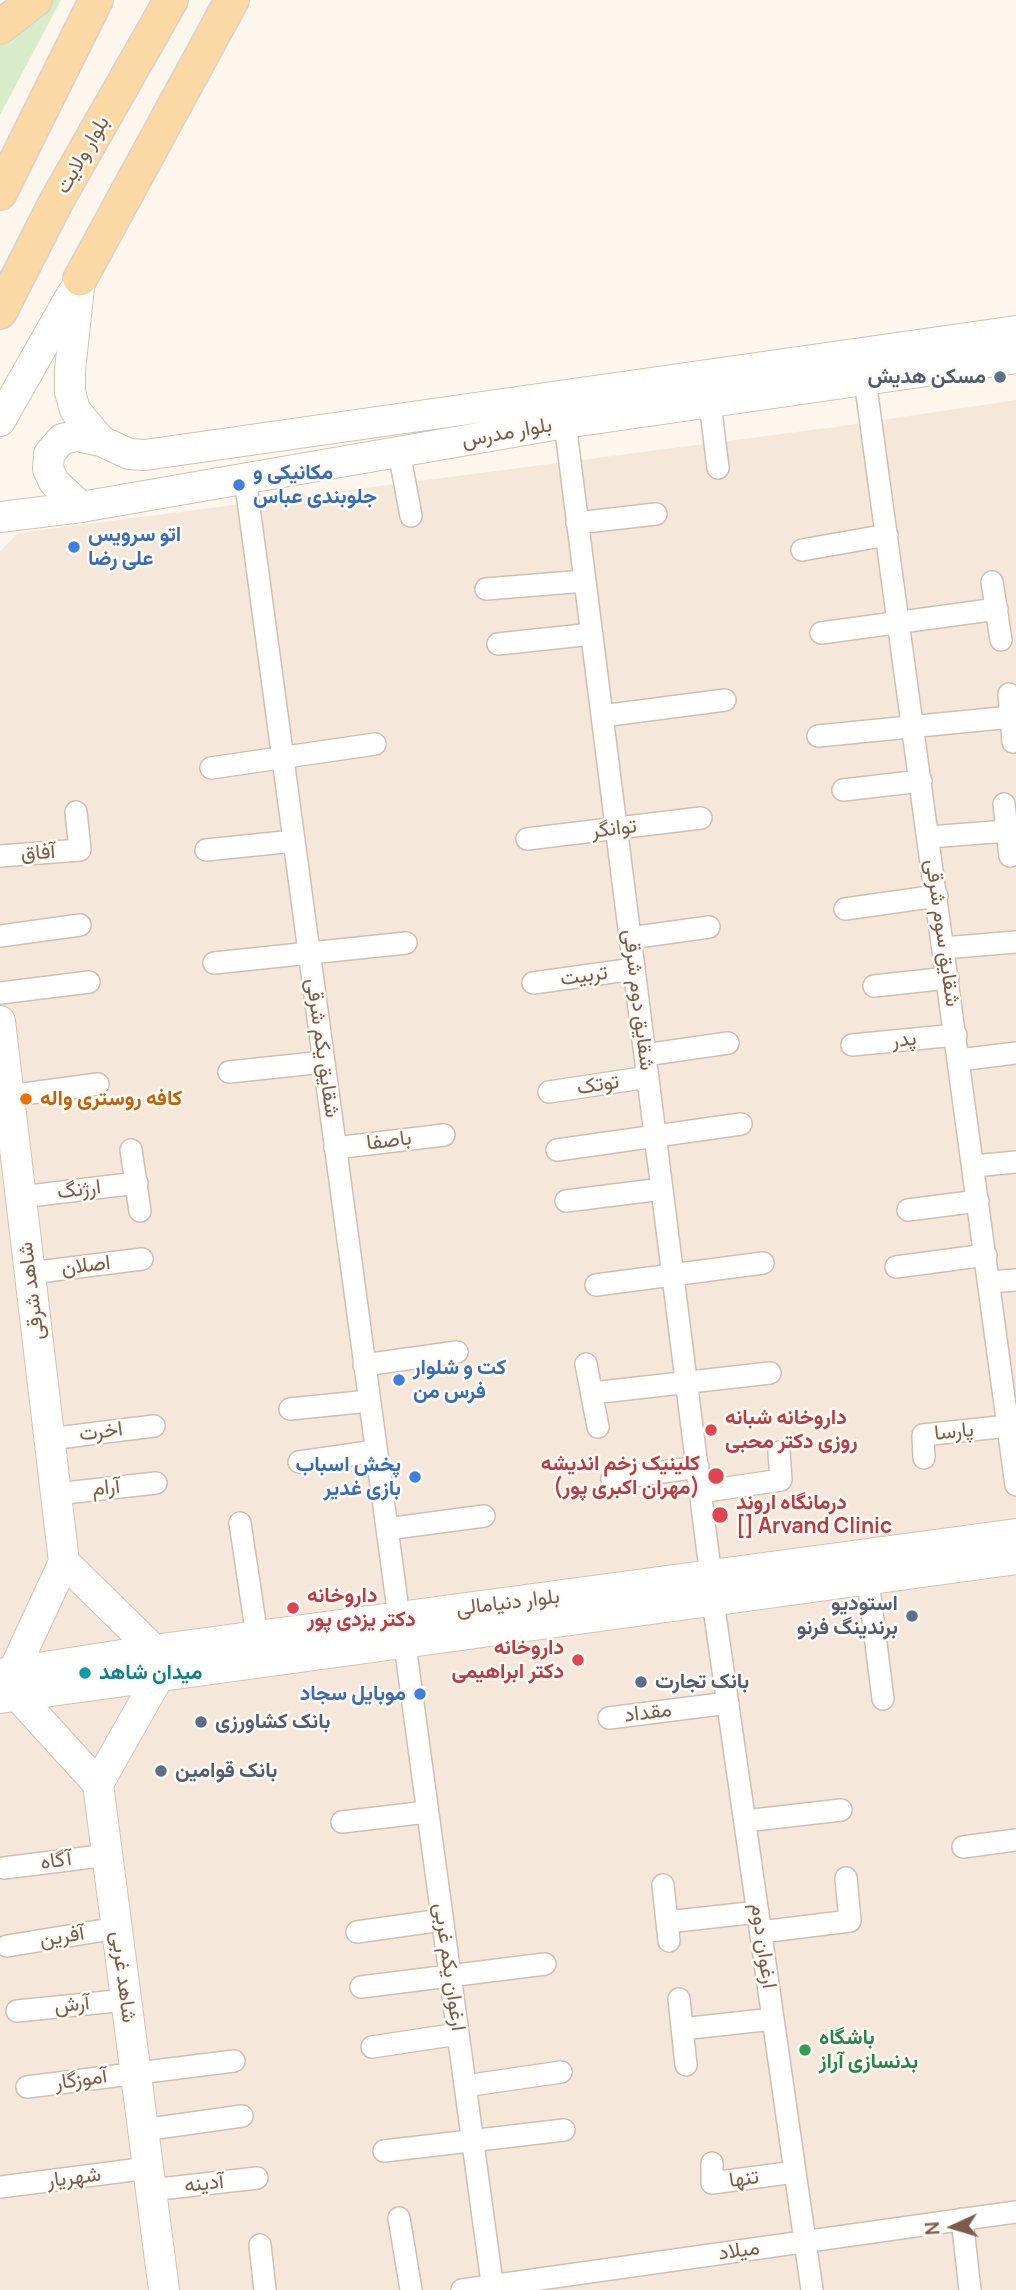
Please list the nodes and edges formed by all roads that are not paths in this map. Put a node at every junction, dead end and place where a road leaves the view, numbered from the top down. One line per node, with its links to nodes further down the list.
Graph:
1 (35, 0): 5 (main road)
2 (96, 0): 6 (main road)
3 (171, 0): 7 (main road, بلوار ولایت)
4 (232, 0): 9 (main road)
5 (0, 27)
6 (0, 193)
7 (57, 202): 8 (main road); 10 (main road, بلوار ولایت)
8 (0, 278)
9 (80, 279): 15 (main road); 17 (main road)
10 (0, 312)
11 (1016, 331): 17 (main road, بلوار مدرس)
12 (1016, 358): 13 (main road, بلوار مدرس)
13 (865, 380): 14 (main road, بلوار مدرس); 26 (street, شقایق سوم شرقی)
14 (710, 402): 16 (main road, بلوار مدرس); 19 (street)
15 (0, 421)
16 (565, 423): 18 (main road, بلوار مدرس); 25 (street, شقایق دوم شرقی)
17 (101, 441): 21 (main road)
18 (399, 452): 20 (main road, بلوار مدرس); 23 (street)
19 (719, 468)
20 (245, 478): 21 (main road, بلوار مدرس); 45 (street, شقایق یکم شرقی)
21 (81, 507): 24 (main road, بلوار مدرس)
22 (656, 514): 25 (street)
23 (411, 516)
24 (0, 517)
25 (577, 523): 28 (street, شقایق دوم شرقی)
26 (887, 535): 27 (street); 32 (street, شقایق سوم شرقی)
27 (802, 550)
28 (585, 581): 30 (street); 34 (street, شقایق دوم شرقی)
29 (992, 582): 31 (street)
30 (486, 589)
31 (997, 608): 32 (street); 35 (street)
32 (899, 622): 33 (street); 41 (street, شقایق سوم شرقی)
33 (821, 633)
34 (592, 634): 36 (street); 39 (street, شقایق دوم شرقی)
35 (1001, 640)
36 (498, 644)
37 (1009, 694): 40 (street)
38 (725, 700): 39 (street)
39 (602, 716): 52 (street, شقایق دوم شرقی)
40 (1011, 718): 41 (street); 43 (street)
41 (914, 727): 42 (street); 47 (street, شقایق سوم شرقی)
42 (818, 736)
43 (1013, 742)
44 (376, 744): 45 (street)
45 (283, 759): 46 (street); 56 (street, شقایق یکم شرقی)
46 (211, 768)
47 (921, 781): 48 (street); 54 (street, شقایق سوم شرقی)
48 (843, 790)
49 (1004, 804): 53 (street)
50 (76, 812): 58 (street, آفاق)
51 (701, 818): 52 (street, توانگر)
52 (617, 829): 55 (street, توانگر); 65 (street, شقایق دوم شرقی)
53 (1007, 831): 54 (street); 59 (street)
54 (929, 836): 60 (street, شقایق سوم شرقی)
55 (527, 839)
56 (294, 841): 57 (street); 69 (street, شقایق یکم شرقی)
57 (206, 850)
58 (0, 856)
59 (1010, 856)
60 (937, 896): 61 (street); 68 (street, شقایق سوم شرقی)
61 (845, 909)
62 (80, 925): 64 (street)
63 (709, 927): 65 (street)
64 (0, 936)
65 (630, 938): 71 (street, شقایق دوم شرقی)
66 (1016, 942): 68 (street)
67 (407, 943): 69 (street)
68 (944, 948): 72 (street, شقایق سوم شرقی)
69 (309, 955): 70 (street); 84 (street, شقایق یکم شرقی)
70 (214, 963)
71 (634, 969): 74 (street, تربیت); 82 (street, شقایق دوم شرقی)
72 (948, 978): 75 (street); 78 (street, شقایق سوم شرقی)
73 (89, 982): 76 (street)
74 (533, 983)
75 (874, 986)
76 (0, 993)
77 (0, 1021): 89 (main road, شاهد شرقی)
78 (956, 1035): 80 (street, پدر); 83 (street, شقایق سوم شرقی)
79 (728, 1043): 82 (street)
80 (852, 1045)
81 (1016, 1054): 83 (street)
82 (645, 1055): 86 (street, شقایق دوم شرقی)
83 (959, 1060): 97 (street, شقایق سوم شرقی)
84 (324, 1062): 85 (street); 93 (street, شقایق یکم شرقی)
85 (229, 1072)
86 (648, 1077): 88 (street, توتک); 92 (street, شقایق دوم شرقی)
87 (98, 1084): 89 (street)
88 (549, 1092)
89 (4, 1096): 100 (main road, شاهد شرقی)
90 (741, 1124): 92 (street)
91 (443, 1135): 93 (street, باصفا)
92 (655, 1136): 95 (street); 99 (street, شقایق دوم شرقی)
93 (335, 1147): 116 (street, شقایق یکم شرقی)
94 (131, 1150): 98 (street)
95 (558, 1150)
96 (1016, 1162): 97 (street)
97 (974, 1166): 102 (street, شقایق سوم شرقی)
98 (136, 1183): 100 (street, ارژنگ); 104 (street)
99 (662, 1189): 101 (street); 110 (street, شقایق دوم شرقی)
100 (21, 1197): 109 (main road, شاهد شرقی)
101 (566, 1201)
102 (978, 1202): 103 (street); 105 (street, شقایق سوم شرقی)
103 (908, 1210)
104 (140, 1211)
105 (986, 1255): 108 (street); 112 (street, شقایق سوم شرقی)
106 (142, 1259): 109 (street, اصلان)
107 (763, 1263): 110 (street)
108 (896, 1267)
109 (30, 1273): 126 (main road, شاهد شرقی)
110 (673, 1275): 113 (street); 118 (street, شقایق دوم شرقی)
111 (1016, 1280): 112 (street)
112 (989, 1282): 119 (street, شقایق سوم شرقی)
113 (596, 1285)
114 (457, 1352): 116 (street)
115 (586, 1364): 120 (street)
116 (365, 1365): 121 (street, شقایق یکم شرقی)
117 (770, 1373): 118 (street)
118 (687, 1380): 120 (street); 132 (street, شقایق دوم شرقی)
119 (1010, 1389): 124 (street, شقایق سوم شرقی)
120 (592, 1393): 125 (street)
121 (369, 1401): 122 (street); 128 (street, شقایق یکم شرقی)
122 (290, 1409)
123 (153, 1426): 126 (street, اخرت)
124 (1008, 1426): 127 (street, شقایق سوم شرقی); 130 (street, پارسا)
125 (598, 1427)
126 (49, 1439): 137 (main road, شاهد شرقی)
127 (1014, 1448): 135 (street, شقایق سوم شرقی)
128 (376, 1451): 131 (street); 140 (street, شقایق یکم شرقی)
129 (779, 1452): 136 (street)
130 (924, 1458)
131 (299, 1462)
132 (698, 1467): 133 (street); 136 (street, شقایق دوم شرقی)
133 (612, 1479)
134 (156, 1482): 137 (street, آرام)
135 (1016, 1485)
136 (701, 1492): 145 (street, شقایق دوم شرقی)
137 (56, 1494): 143 (main road, شاهد شرقی)
138 (484, 1516): 140 (street)
139 (240, 1523): 147 (street)
140 (387, 1529): 146 (street, شقایق یکم شرقی)
141 (1016, 1534): 145 (main road, بلوار دنیامالی)
142 (1016, 1559): 144 (main road, بلوار دنیامالی)
143 (64, 1562): 148 (main road); 149 (main road)
144 (868, 1580): 145 (main road, بلوار دنیامالی); 150 (street)
145 (712, 1589): 146 (main road, بلوار دنیامالی); 151 (street, ارغوان دوم)
146 (402, 1631): 147 (main road, بلوار دنیامالی); 148 (main road, بلوار دنیامالی); 155 (street, ارغوان یکم غربی)
147 (257, 1636): 148 (main road, بلوار دنیامالی)
148 (156, 1663): 149 (main road, بلوار دنیامالی); 153 (main road)
149 (7, 1685): 153 (main road)
150 (883, 1699)
151 (728, 1703): 152 (street, مقداد); 156 (street, ارغوان دوم)
152 (609, 1718)
153 (98, 1784): 160 (main road, شاهد غربی)
154 (841, 1810): 156 (street)
155 (427, 1812): 157 (street); 164 (street, ارغوان یکم غربی)
156 (745, 1821): 165 (street, ارغوان دوم)
157 (342, 1822)
158 (1016, 1840): 159 (street)
159 (963, 1847)
160 (108, 1854): 161 (street, آگاه); 166 (main road, شاهد غربی)
161 (4, 1868)
162 (846, 1878): 165 (street)
163 (663, 1885): 165 (street)
164 (443, 1920): 167 (street); 170 (street, ارغوان یکم غربی)
165 (759, 1922): 175 (street, ارغوان دوم)
166 (117, 1928): 168 (street, آفرین); 173 (main road, شاهد غربی)
167 (357, 1932)
168 (7, 1946)
169 (545, 1964): 170 (street)
170 (450, 1975): 171 (street); 177 (street, ارغوان یکم غربی)
171 (361, 1987)
172 (679, 1999): 176 (street)
173 (126, 2000): 174 (street, آرش); 182 (main road, شاهد غربی)
174 (17, 2011)
175 (774, 2019): 176 (street); 191 (street, ارغوان دوم)
176 (682, 2029): 180 (street)
177 (458, 2034): 178 (street); 183 (street, ارغوان یکم غربی)
178 (372, 2047)
179 (234, 2061): 182 (street, آموزگار)
180 (686, 2065)
181 (561, 2072): 183 (street)
182 (136, 2073): 184 (street, آموزگار); 186 (main road, شاهد غربی)
183 (465, 2086): 188 (street, ارغوان یکم غربی)
184 (27, 2087)
185 (242, 2116): 186 (street)
186 (143, 2130): 193 (main road, شاهد غربی)
187 (564, 2130): 188 (street)
188 (473, 2143): 189 (street); 200 (street, ارغوان یکم غربی)
189 (384, 2151)
190 (712, 2163): 191 (street, تنها)
191 (795, 2172): 198 (street, ارغوان دوم)
192 (257, 2178): 193 (street, آدینه)
193 (149, 2179): 194 (street, شهریار); 201 (main road, شاهد غربی)
194 (0, 2187)
195 (1016, 2212): 197 (street, میلاد)
196 (399, 2218): 203 (street)
197 (962, 2219): 198 (street, میلاد); 206 (street)
198 (806, 2242): 200 (street, میلاد); 205 (street, ارغوان دوم)
199 (260, 2245): 202 (street)
200 (493, 2288): 204 (street, میلاد)
201 (164, 2290)
202 (265, 2290)
203 (411, 2290)
204 (462, 2290)
205 (812, 2290)
206 (970, 2290)

